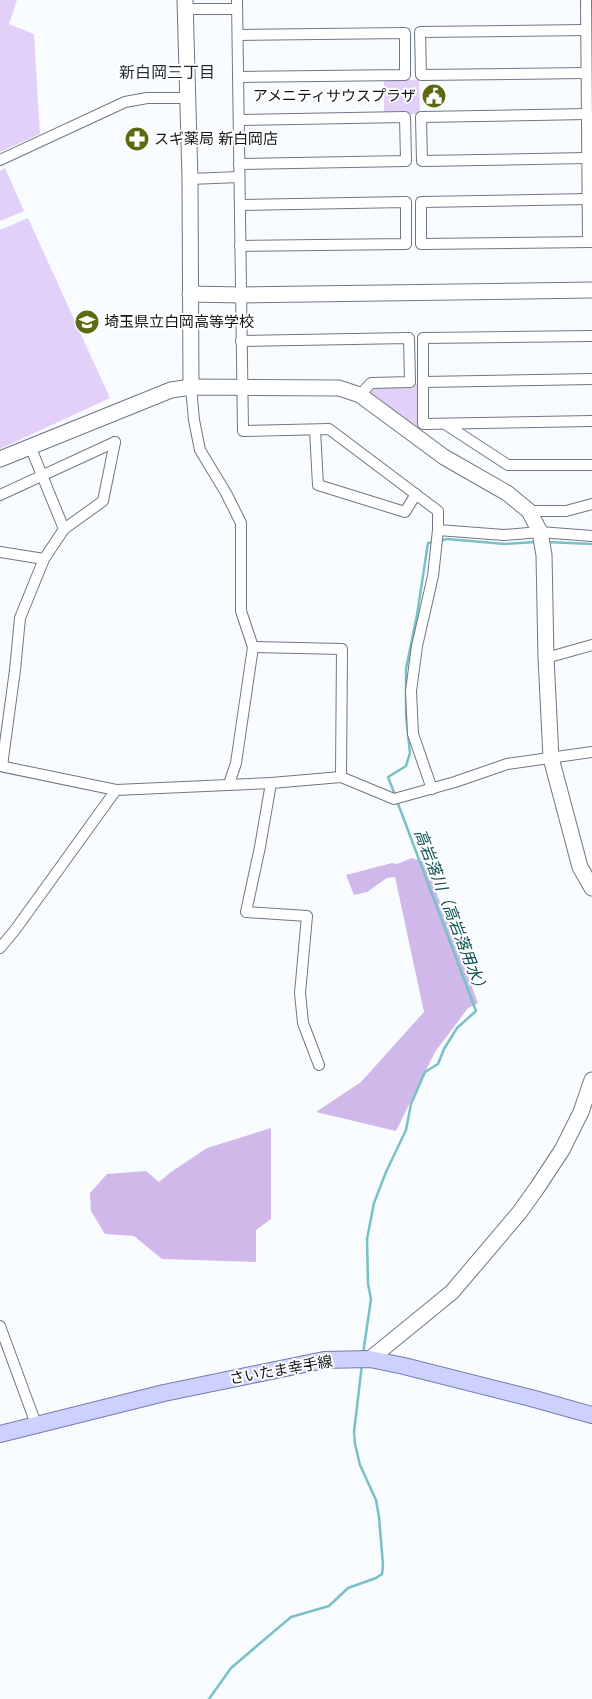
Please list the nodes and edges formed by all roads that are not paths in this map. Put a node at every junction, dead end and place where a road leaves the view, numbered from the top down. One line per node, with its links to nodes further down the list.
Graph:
1 (586, 0): 4 (street)
2 (185, 4): 3 (street); 8 (street)
3 (237, 4): 5 (street)
4 (588, 23): 6 (street); 6 (street)
5 (238, 35): 7 (street); 7 (street)
6 (586, 73): 9 (street)
7 (238, 77): 10 (street)
8 (189, 98): 12 (street); 15 (street)
9 (587, 114): 11 (street); 11 (street)
10 (239, 120): 13 (street); 13 (street)
11 (587, 158): 16 (street)
12 (0, 160)
13 (239, 164): 14 (street)
14 (239, 177): 15 (street); 17 (street)
15 (190, 179): 21 (street)
16 (588, 199): 18 (street); 18 (street)
17 (240, 205): 19 (street); 19 (street)
18 (590, 242)
19 (240, 246): 22 (street)
20 (592, 290): 22 (street)
21 (190, 294): 22 (street); 27 (street)
22 (241, 295): 24 (street)
23 (592, 336): 26 (street)
24 (241, 340): 28 (street); 29 (street)
25 (592, 378): 26 (street)
26 (423, 382): 31 (street)
27 (191, 387): 28 (street); 33 (street); 48 (street)
28 (242, 387): 29 (street); 32 (street)
29 (360, 395): 40 (street)
30 (592, 422): 31 (street)
31 (445, 424): 35 (street)
32 (315, 430): 37 (street); 37 (street)
33 (30, 446): 34 (street); 36 (street)
34 (0, 459)
35 (592, 465)
36 (42, 476): 38 (street); 41 (street); 41 (street)
37 (416, 494): 42 (street)
38 (0, 495)
39 (592, 504): 40 (street)
40 (529, 511): 43 (street)
41 (64, 528): 46 (street)
42 (438, 530): 43 (street); 56 (street)
43 (540, 532): 44 (street); 49 (street)
44 (592, 536)
45 (0, 552): 46 (street)
46 (44, 559): 52 (street)
47 (592, 644): 49 (street)
48 (253, 647): 53 (street); 55 (street)
49 (546, 658): 51 (street)
50 (592, 752): 51 (street)
51 (551, 758): 56 (street); 58 (street)
52 (1, 766): 57 (street)
53 (341, 777): 54 (street); 56 (street)
54 (271, 783): 55 (street); 60 (street)
55 (229, 784): 57 (street)
56 (432, 789)
57 (116, 790): 59 (street)
58 (592, 888)
59 (0, 948)
60 (319, 1065)
61 (592, 1080): 63 (street)
62 (0, 1326): 65 (street)
63 (370, 1360): 64 (main road, さいたま幸手線); 65 (main road, さいたま幸手線)
64 (592, 1416)
65 (36, 1424): 66 (main road, さいたま幸手線)
66 (0, 1434)

